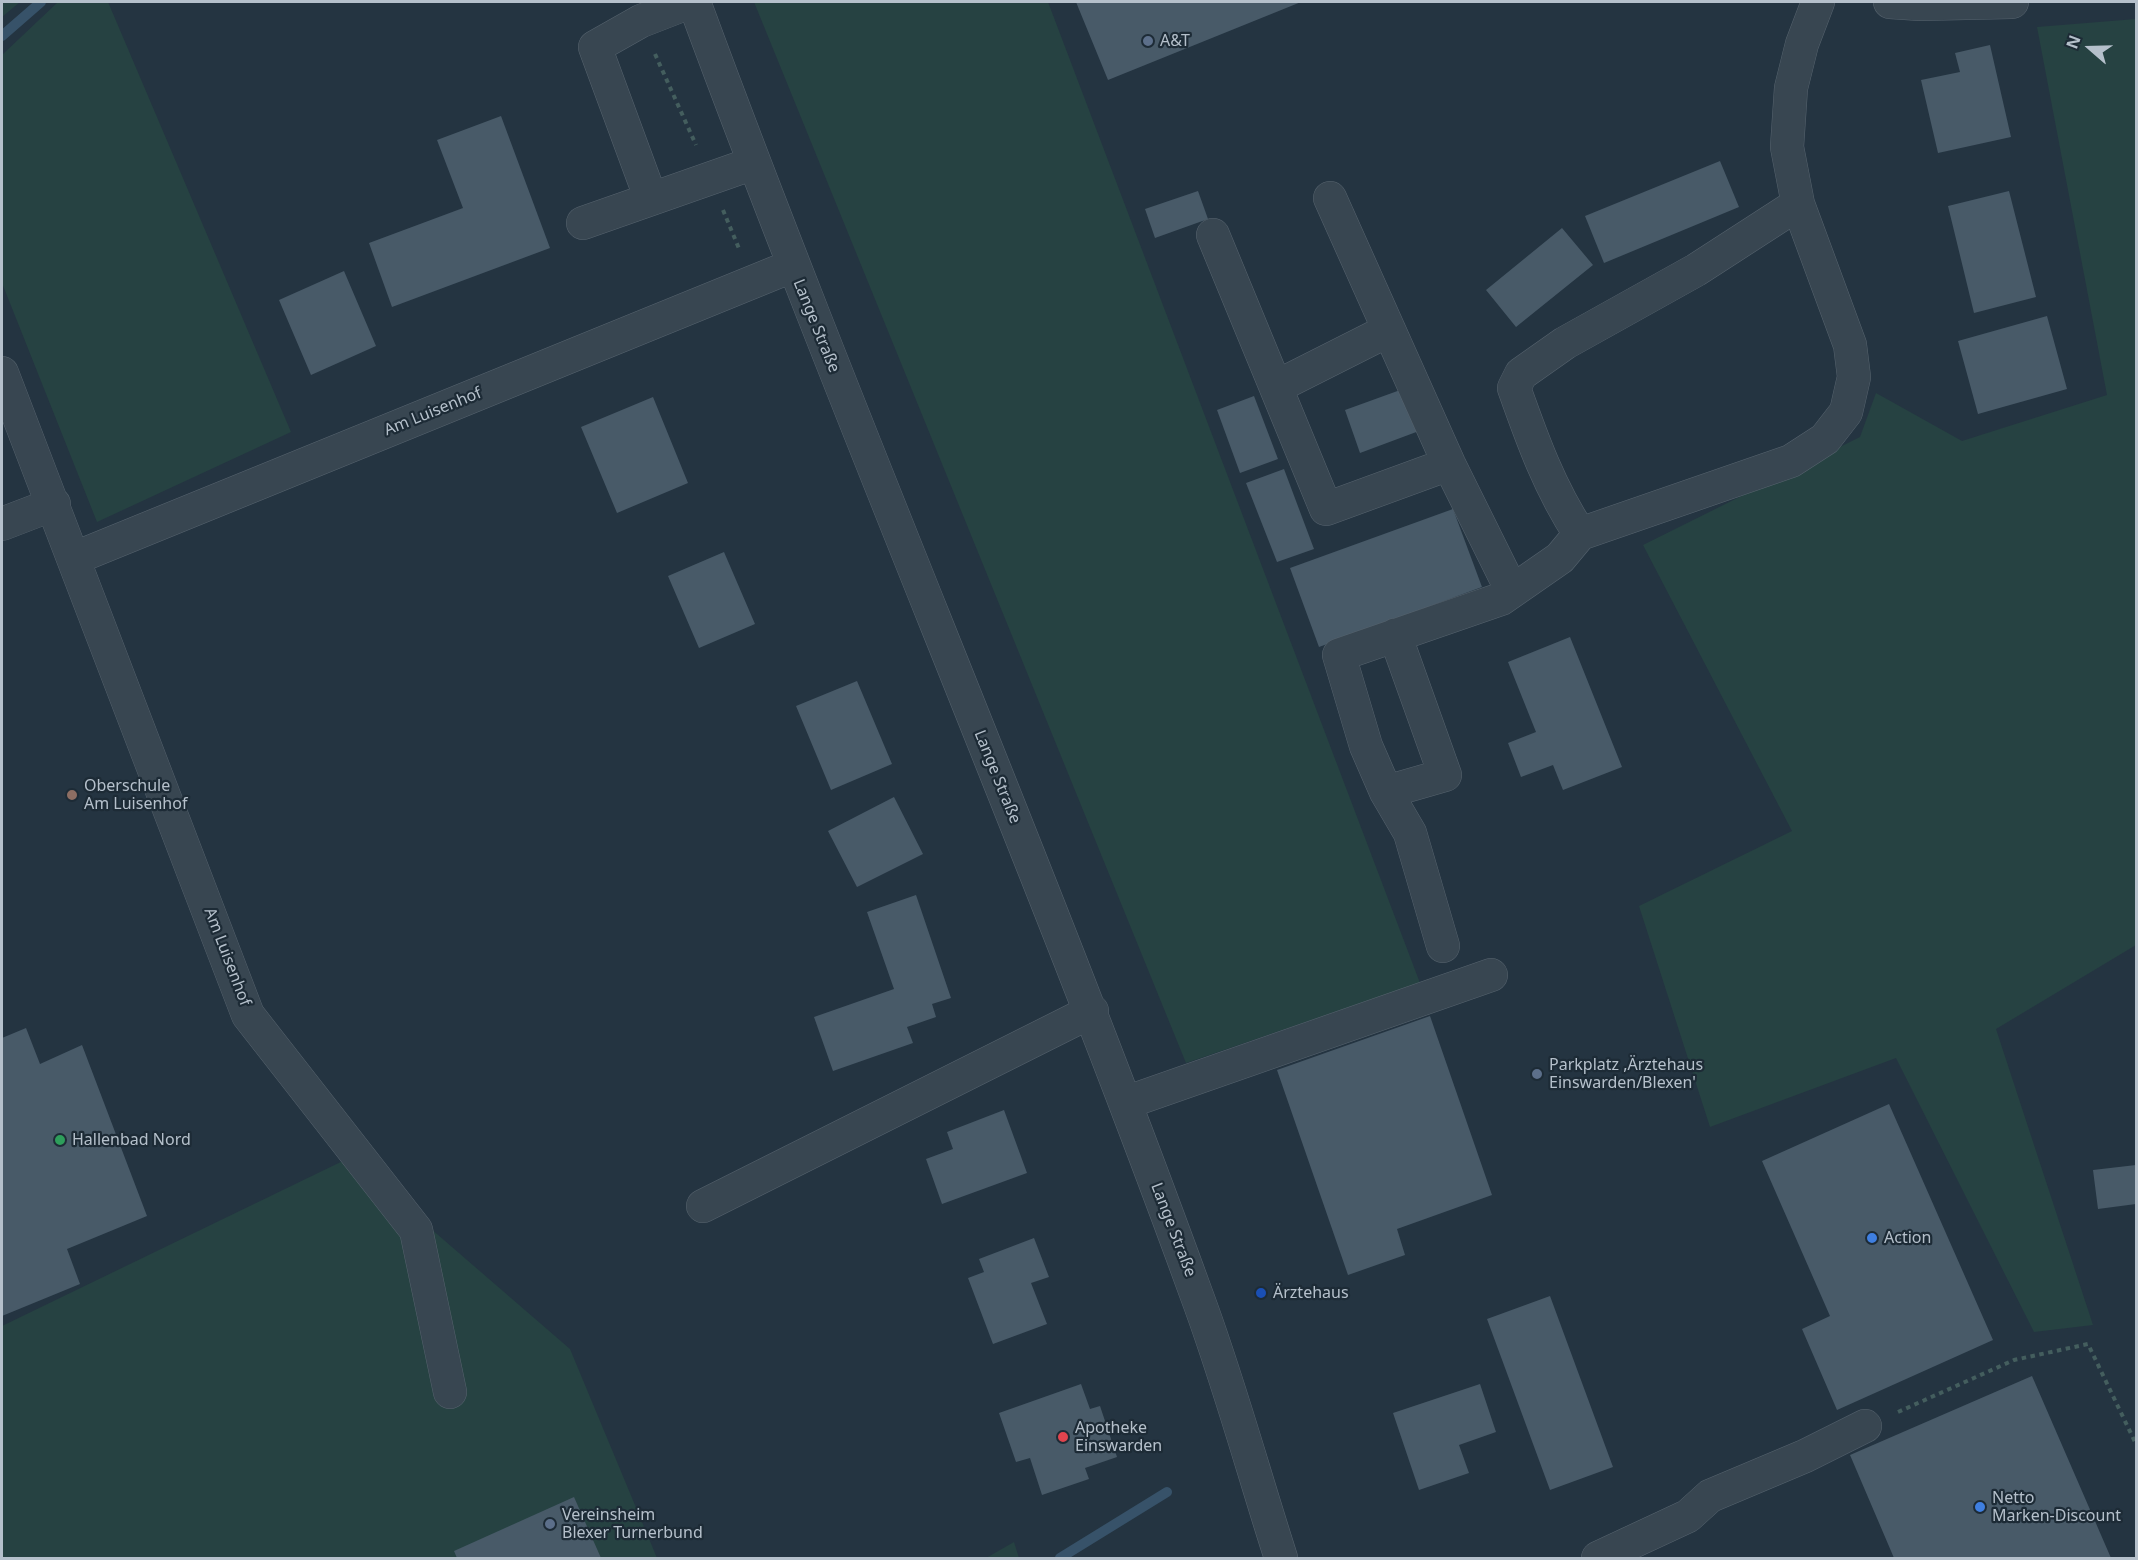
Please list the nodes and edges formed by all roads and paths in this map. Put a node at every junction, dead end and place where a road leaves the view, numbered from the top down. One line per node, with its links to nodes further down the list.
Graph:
1 (692, 2): 5 (street); 6 (street, Lange Straße)
2 (1818, 2): 10 (street)
3 (1890, 2): 4 (street)
4 (2012, 2)
5 (640, 21): 7 (path); 9 (street)
6 (753, 163): 7 (street); 13 (street, Lange Straße)
7 (711, 179): 9 (street); 14 (path)
8 (1330, 198): 15 (street)
9 (651, 199): 11 (street)
10 (1798, 204): 21 (street); 21 (street)
11 (583, 223)
12 (1213, 234): 17 (street)
13 (792, 266): 14 (street, Am Luisenhof); 28 (street, Lange Straße)
14 (753, 282): 22 (street, Am Luisenhof)
15 (1387, 331): 17 (street); 18 (street)
16 (2, 373): 19 (street, Am Luisenhof)
17 (1276, 387): 18 (street)
18 (1449, 464): 23 (street)
19 (54, 504): 20 (street); 22 (street, Am Luisenhof)
20 (2, 524)
21 (1580, 534): 23 (street)
22 (75, 558): 31 (street, Am Luisenhof)
23 (1512, 591): 24 (street)
24 (1395, 635): 25 (street); 25 (street)
25 (1386, 792): 26 (street)
26 (1443, 946)
27 (1491, 975): 29 (street)
28 (1092, 1011): 29 (street, Lange Straße); 30 (street)
29 (1125, 1103): 34 (street, Lange Straße)
30 (703, 1206)
31 (450, 1392)
32 (1866, 1426): 33 (path); 35 (street)
33 (2136, 1444)
34 (1281, 1558)
35 (1598, 1558)

